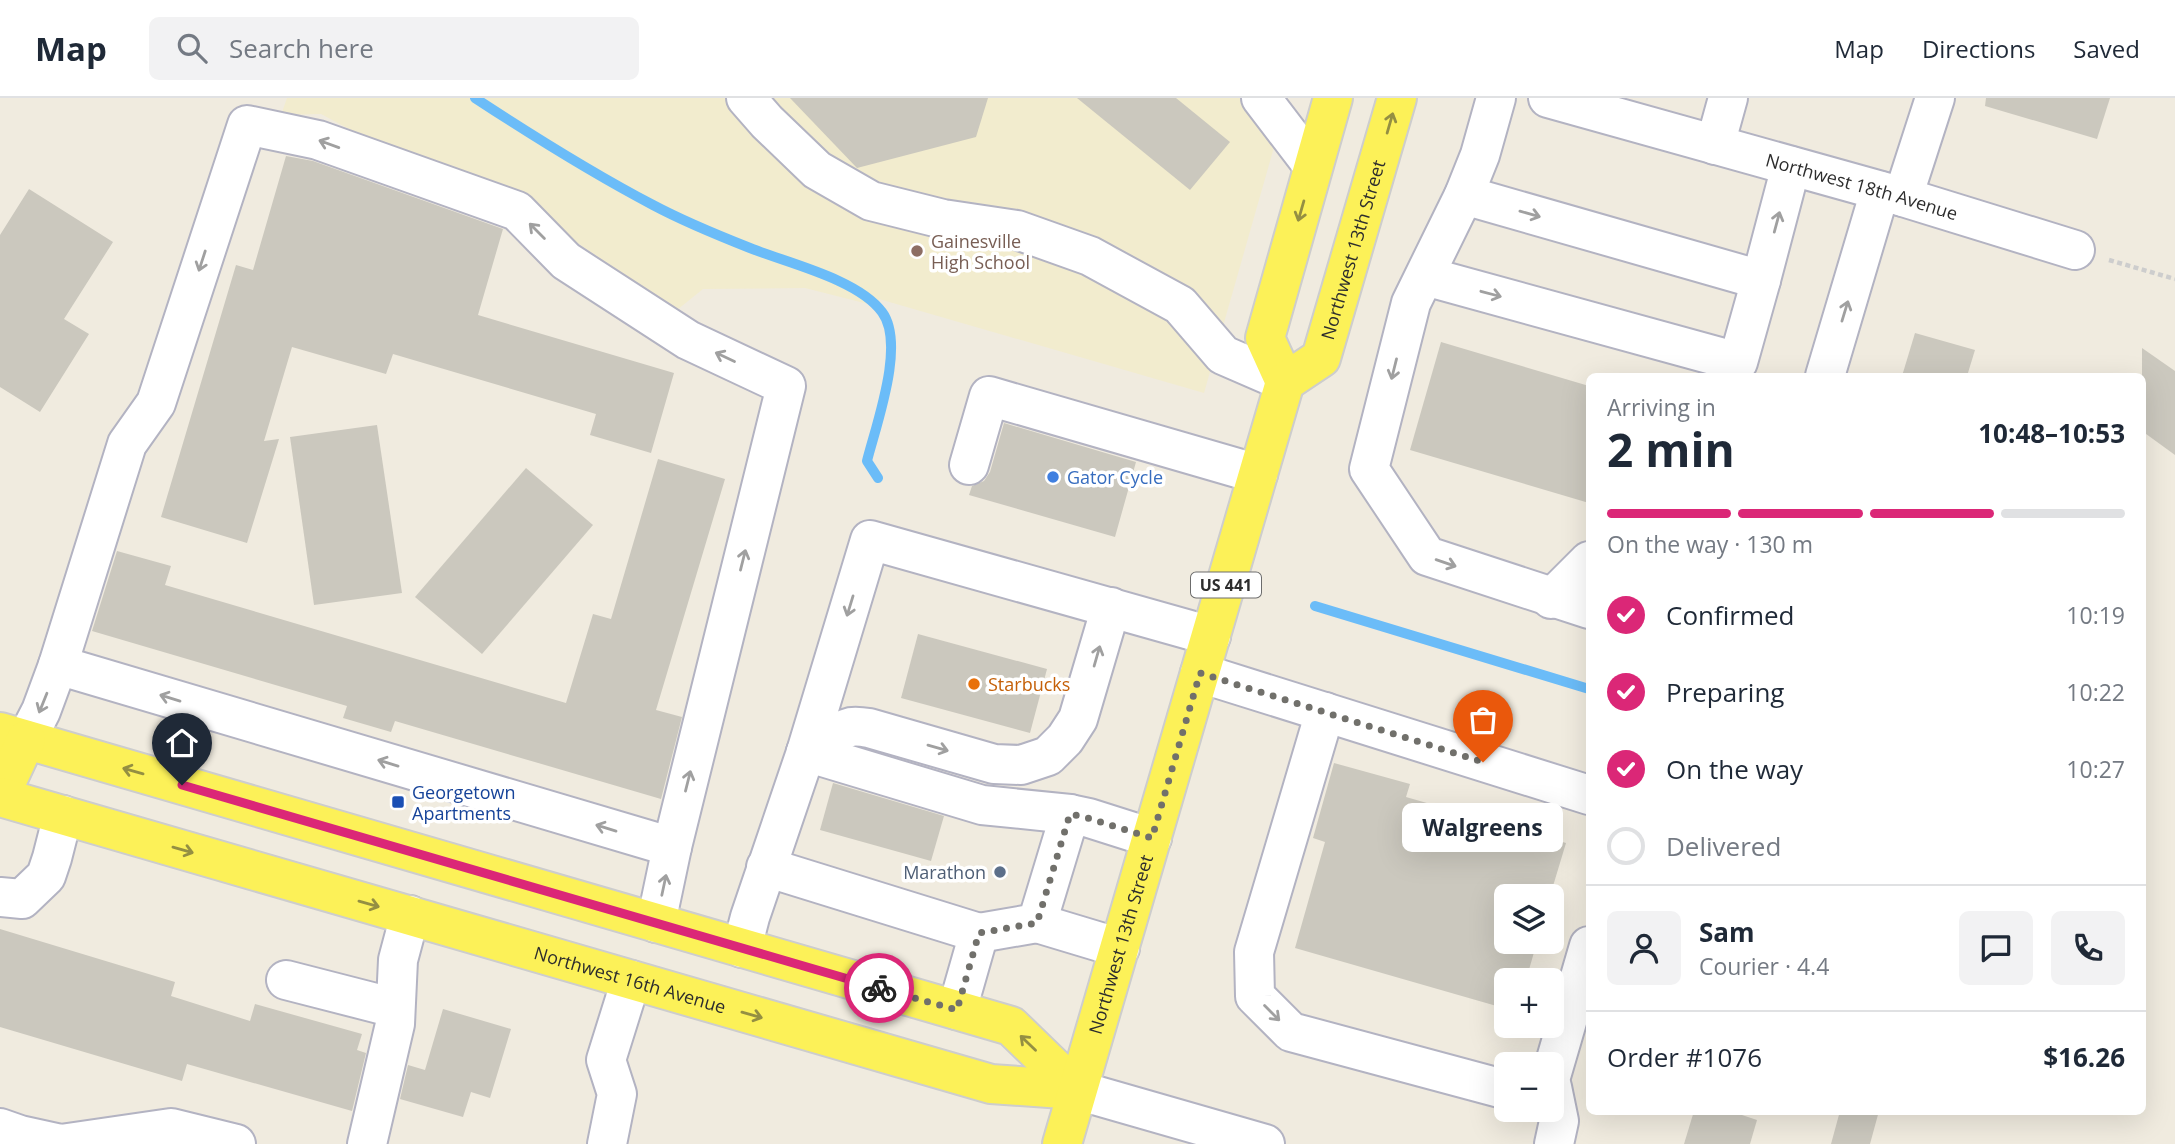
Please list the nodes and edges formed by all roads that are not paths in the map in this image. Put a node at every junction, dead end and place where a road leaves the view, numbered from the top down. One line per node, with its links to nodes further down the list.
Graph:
1 (746, 98): 19 (street)
2 (1261, 98): 11 (street)
3 (1333, 98): 11 (main road)
4 (1397, 98): 19 (main road, Northwest 13th Street, one-way to 4)
5 (1496, 98): 14 (street)
6 (1728, 98): 10 (street)
7 (1935, 98): 13 (street)
8 (1556, 99): 9 (street, Northwest 18th Avenue)
9 (1640, 110): 10 (street, Northwest 18th Avenue)
10 (1715, 145): 12 (street, Northwest 18th Avenue)
11 (1313, 166): 19 (main road, one-way to 19)
12 (1791, 166): 13 (street, Northwest 18th Avenue); 16 (street, one-way to 12)
13 (1892, 194): 15 (street, Northwest 18th Avenue); 18 (street, one-way to 13)
14 (1464, 195): 16 (street, one-way to 16); 17 (street)
15 (2075, 250)
16 (1761, 280): 17 (street, one-way to 16)
17 (1418, 290): 23 (street, one-way to 23)
18 (1826, 373)
19 (1285, 382): 21 (main road, Northwest 13th Street / US 441)
20 (969, 465): 21 (street)
21 (1258, 474): 26 (main road, Northwest 13th Street / US 441)
22 (1586, 564): 23 (street)
23 (1552, 598): 25 (street)
24 (1111, 607): 26 (street); 27 (street, one-way to 27); 31 (street, one-way to 24)
25 (1586, 608)
26 (1211, 636): 29 (main road, Northwest 13th Street / US 441)
27 (835, 657): 31 (street); 33 (street)
28 (58, 665): 32 (street, one-way to 32); 39 (street, one-way to 28); 39 (street, one-way to 28)
29 (1200, 673): 30 (street); 38 (main road, Northwest 13th Street / US 441)
30 (1325, 712): 34 (street); 54 (street, one-way to 54)
31 (880, 731): 33 (street)
32 (13, 736): 35 (main road); 43 (main road, one-way to 32)
33 (806, 752): 36 (street); 40 (street)
34 (1586, 793)
35 (0, 796): 37 (main road, Northwest 16th Avenue)
36 (1070, 814): 38 (street); 44 (street)
37 (63, 816): 41 (street); 42 (main road, Northwest 16th Avenue, one-way to 42)
38 (1152, 838): 47 (main road, Northwest 13th Street / US 441)
39 (672, 847): 43 (street, one-way to 39)
40 (766, 867): 45 (street); 46 (street)
41 (0, 897)
42 (410, 915): 50 (main road, Northwest 16th Avenue); 51 (street)
43 (656, 923): 46 (main road)
44 (1037, 923): 45 (street); 47 (street)
45 (979, 933): 52 (street)
46 (742, 948): 52 (main road)
47 (1120, 948): 55 (main road, Northwest 13th Street / US 441)
48 (1586, 958): 53 (street)
49 (286, 980): 51 (street)
50 (631, 980): 55 (main road, Northwest 16th Avenue, one-way to 55); 60 (street)
51 (395, 1009): 59 (street)
52 (957, 1010): 55 (main road, one-way to 52)
53 (1563, 1052)
54 (1494, 1087)
55 (1077, 1090): 61 (main road, Northwest 13th Street / US 441); 62 (street, Northwest 16th Avenue)
56 (1559, 1122): 63 (street)
57 (0, 1128): 58 (street)
58 (236, 1144)
59 (367, 1144)
60 (607, 1144)
61 (1062, 1144)
62 (1265, 1144)
63 (1554, 1144)

